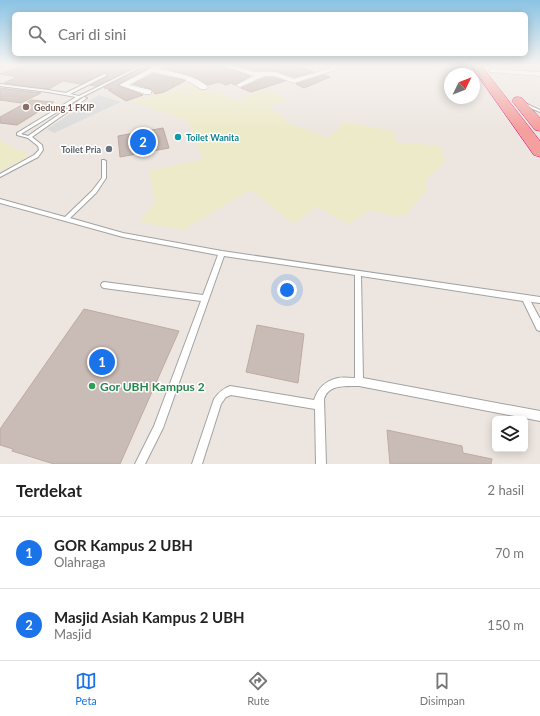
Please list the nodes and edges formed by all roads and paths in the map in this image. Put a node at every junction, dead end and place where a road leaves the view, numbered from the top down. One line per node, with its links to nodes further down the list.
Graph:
1 (5, 86): 8 (lane)
2 (84, 86): 8 (lane)
3 (102, 86): 10 (lane)
4 (125, 86): 7 (street)
5 (499, 86): 9 (highway)
6 (503, 86): 9 (highway)
7 (148, 92)
8 (67, 94): 10 (lane)
9 (511, 96): 11 (lane); 12 (highway); 14 (highway)
10 (79, 97): 13 (lane); 13 (lane)
11 (540, 111)
12 (540, 127)
13 (29, 137): 16 (lane)
14 (540, 152)
15 (104, 161): 18 (lane)
16 (0, 176)
17 (0, 201): 18 (lane)
18 (66, 219): 19 (lane)
19 (222, 253): 20 (lane); 22 (lane)
20 (358, 273): 23 (lane); 26 (lane)
21 (104, 285): 22 (lane)
22 (205, 298): 29 (lane)
23 (526, 299): 24 (lane); 25 (lane)
24 (540, 300)
25 (540, 327)
26 (359, 382): 27 (lane); 28 (lane)
27 (319, 406): 30 (lane); 31 (lane)
28 (540, 416)
29 (140, 464)
30 (197, 464)
31 (321, 464)

